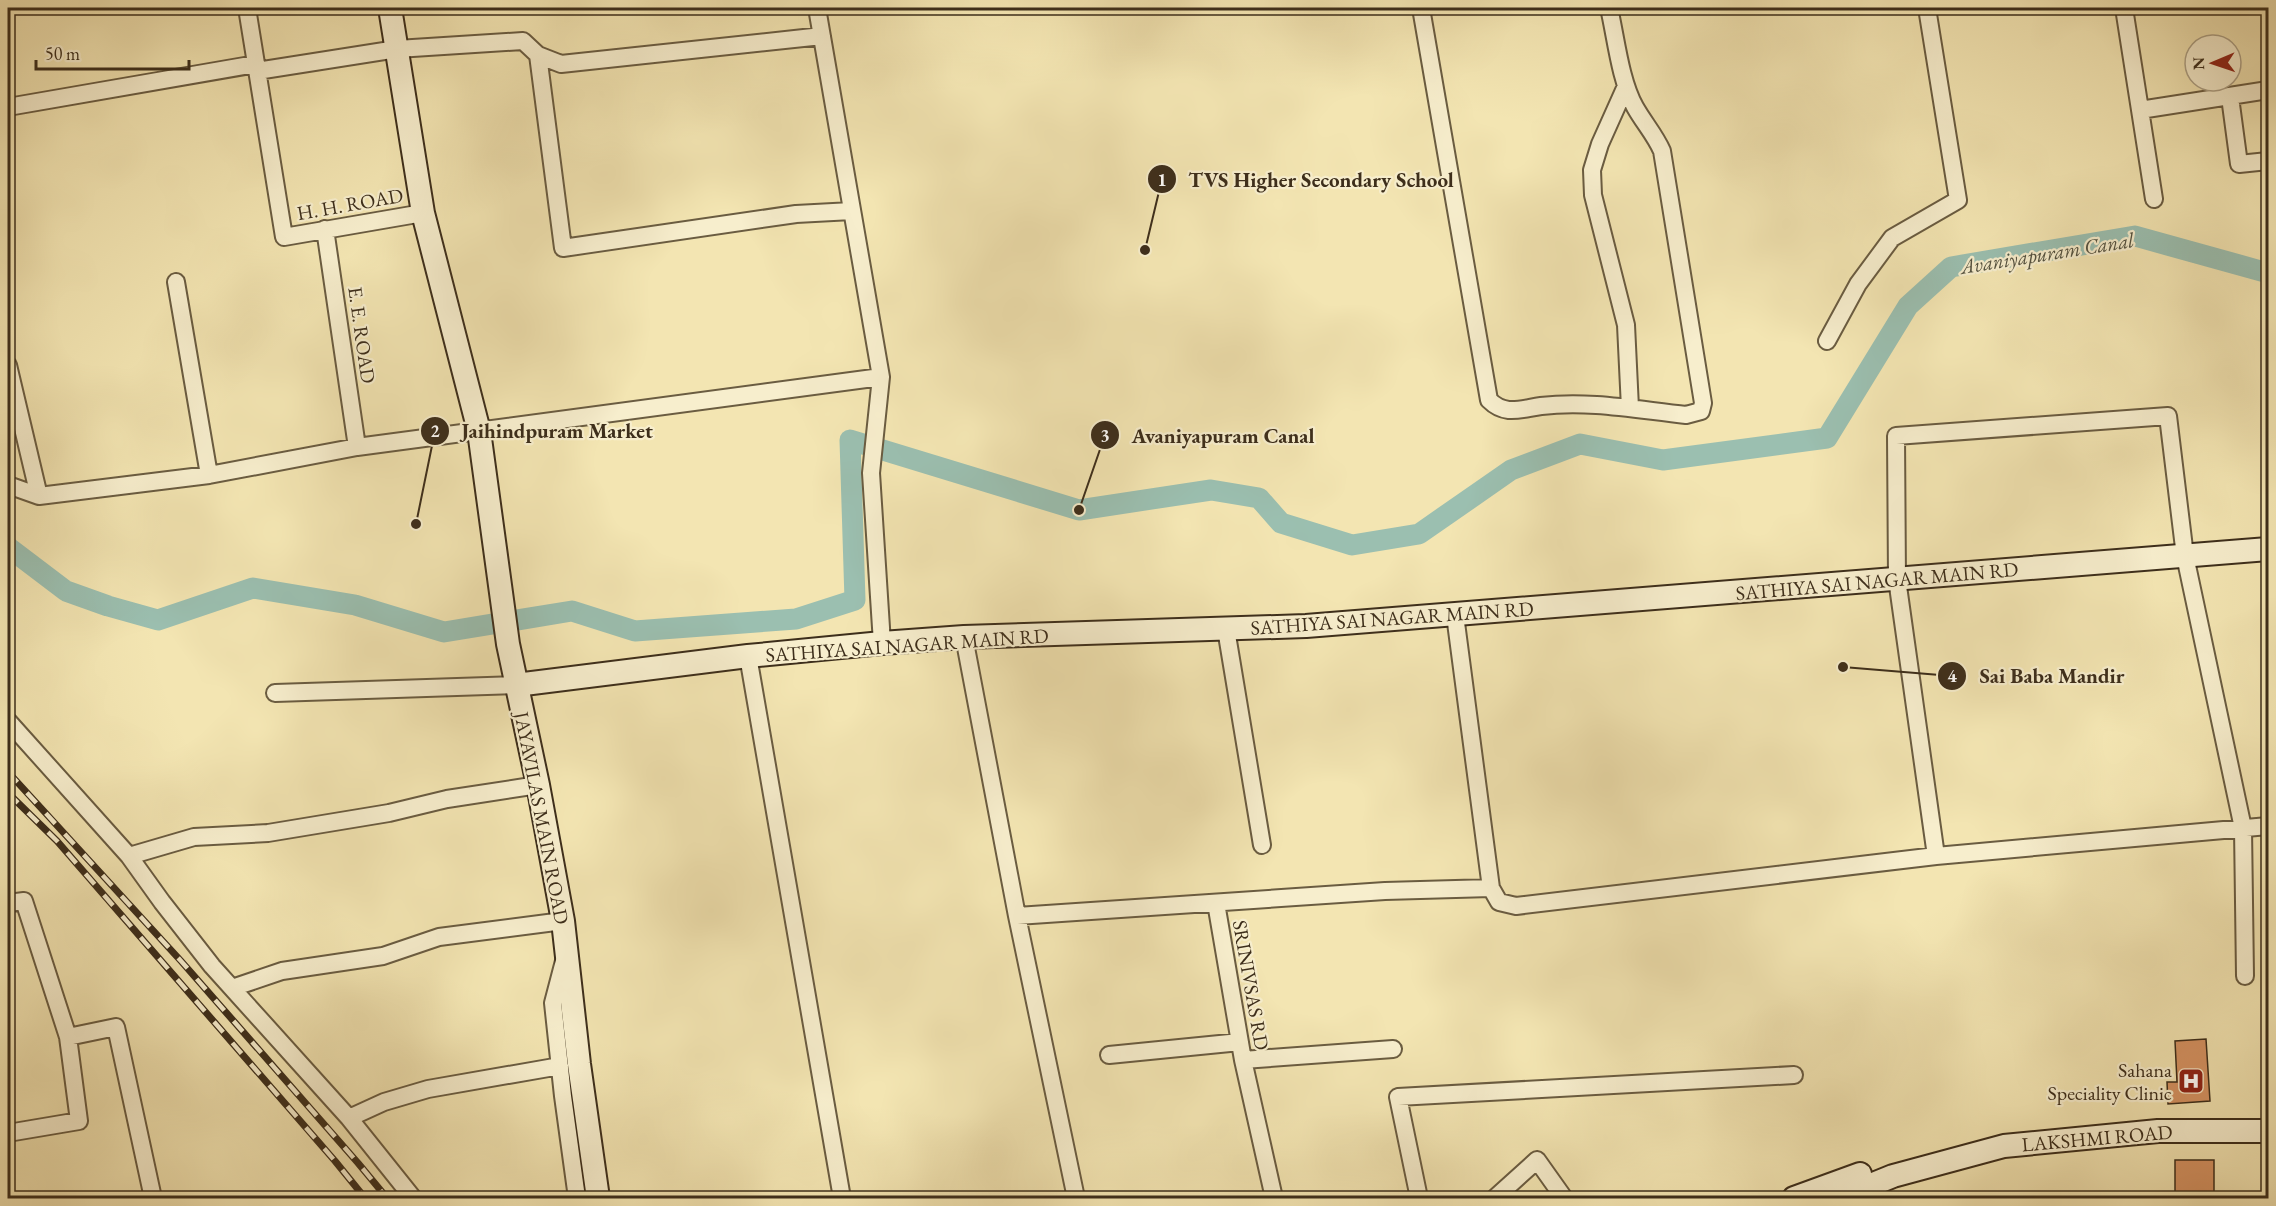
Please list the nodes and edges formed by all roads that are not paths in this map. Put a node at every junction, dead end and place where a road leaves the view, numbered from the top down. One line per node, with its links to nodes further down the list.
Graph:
1 (247, 8): 11 (street)
2 (390, 8): 9 (street, JAYAVILAS MAIN ROAD)
3 (817, 8): 8 (street)
4 (1421, 8): 26 (street)
5 (1610, 8): 12 (street)
6 (1927, 8): 23 (street)
7 (2124, 8): 16 (street)
8 (822, 36): 10 (street); 19 (street)
9 (397, 49): 10 (street); 11 (street); 20 (street, JAYAVILAS MAIN ROAD)
10 (538, 56): 19 (street)
11 (257, 68): 15 (street); 21 (street, H. H. ROAD)
12 (1626, 86): 26 (street); 26 (street)
13 (2268, 90): 14 (street)
14 (2230, 96): 16 (street); 17 (street)
15 (8, 107)
16 (2140, 110): 18 (street)
17 (2268, 161)
18 (2154, 199)
19 (852, 211): 25 (street)
20 (423, 213): 21 (street, H. H. ROAD); 27 (street, JAYAVILAS MAIN ROAD)
21 (325, 229): 28 (street, E. E. ROAD)
22 (176, 282): 29 (street)
23 (1827, 341)
24 (8, 364): 31 (street)
25 (881, 377): 27 (street); 38 (street)
26 (1629, 408)
27 (479, 431): 28 (street); 40 (street, JAYAVILAS MAIN ROAD)
28 (357, 447): 29 (street)
29 (208, 476): 31 (street)
30 (8, 485): 31 (street)
31 (39, 496)
32 (2268, 549): 33 (street, SATHIYA SAI NAGAR MAIN RD)
33 (2185, 556): 34 (street, SATHIYA SAI NAGAR MAIN RD); 34 (street); 45 (street)
34 (1897, 579): 35 (street, SATHIYA SAI NAGAR MAIN RD); 48 (street)
35 (1455, 615): 36 (street, SATHIYA SAI NAGAR MAIN RD); 49 (street)
36 (1226, 629): 37 (street, SATHIYA SAI NAGAR MAIN RD); 46 (street)
37 (964, 637): 38 (street, SATHIYA SAI NAGAR MAIN RD); 52 (street)
38 (882, 643): 39 (street, SATHIYA SAI NAGAR MAIN RD)
39 (748, 656): 40 (street, SATHIYA SAI NAGAR MAIN RD); 72 (street)
40 (516, 685): 41 (street); 43 (street, JAYAVILAS MAIN ROAD)
41 (275, 693)
42 (8, 720): 47 (street)
43 (538, 784): 47 (street); 53 (street, JAYAVILAS MAIN ROAD)
44 (2268, 826): 45 (street)
45 (2243, 828): 48 (street); 55 (street)
46 (1262, 845)
47 (129, 856): 56 (street)
48 (1936, 856): 49 (street)
49 (1491, 888): 51 (street)
50 (8, 903): 57 (street)
51 (1216, 903): 52 (street, SRINIVSAS RD); 58 (street, SRINIVSAS RD)
52 (1017, 916): 73 (street)
53 (563, 921): 54 (street, JAYAVILAS MAIN ROAD); 56 (street)
54 (567, 952): 62 (street, JAYAVILAS MAIN ROAD); 71 (street, JAYAVILAS MAIN ROAD)
55 (2245, 976)
56 (232, 988): 64 (street)
57 (68, 1037): 66 (street); 68 (street)
58 (1240, 1042): 60 (street); 61 (street, SRINIVSAS RD)
59 (1392, 1049): 61 (street)
60 (1109, 1055)
61 (1243, 1060): 74 (street, SRINIVSAS RD)
62 (560, 1066): 64 (street); 70 (street, JAYAVILAS MAIN ROAD)
63 (1794, 1075): 75 (street)
64 (349, 1118): 69 (street)
65 (2268, 1131): 67 (street, LAKSHMI ROAD)
66 (8, 1133)
67 (1928, 1166): 78 (street, LAKSHMI ROAD); 79 (street, LAKSHMI ROAD); 80 (street, LAKSHMI ROAD)
68 (153, 1198)
69 (413, 1198)
70 (577, 1198)
71 (598, 1198)
72 (842, 1198)
73 (1076, 1198)
74 (1274, 1198)
75 (1419, 1198)
76 (1495, 1198): 77 (street)
77 (1564, 1198)
78 (1794, 1198)
79 (1839, 1198)
80 (1878, 1198)

